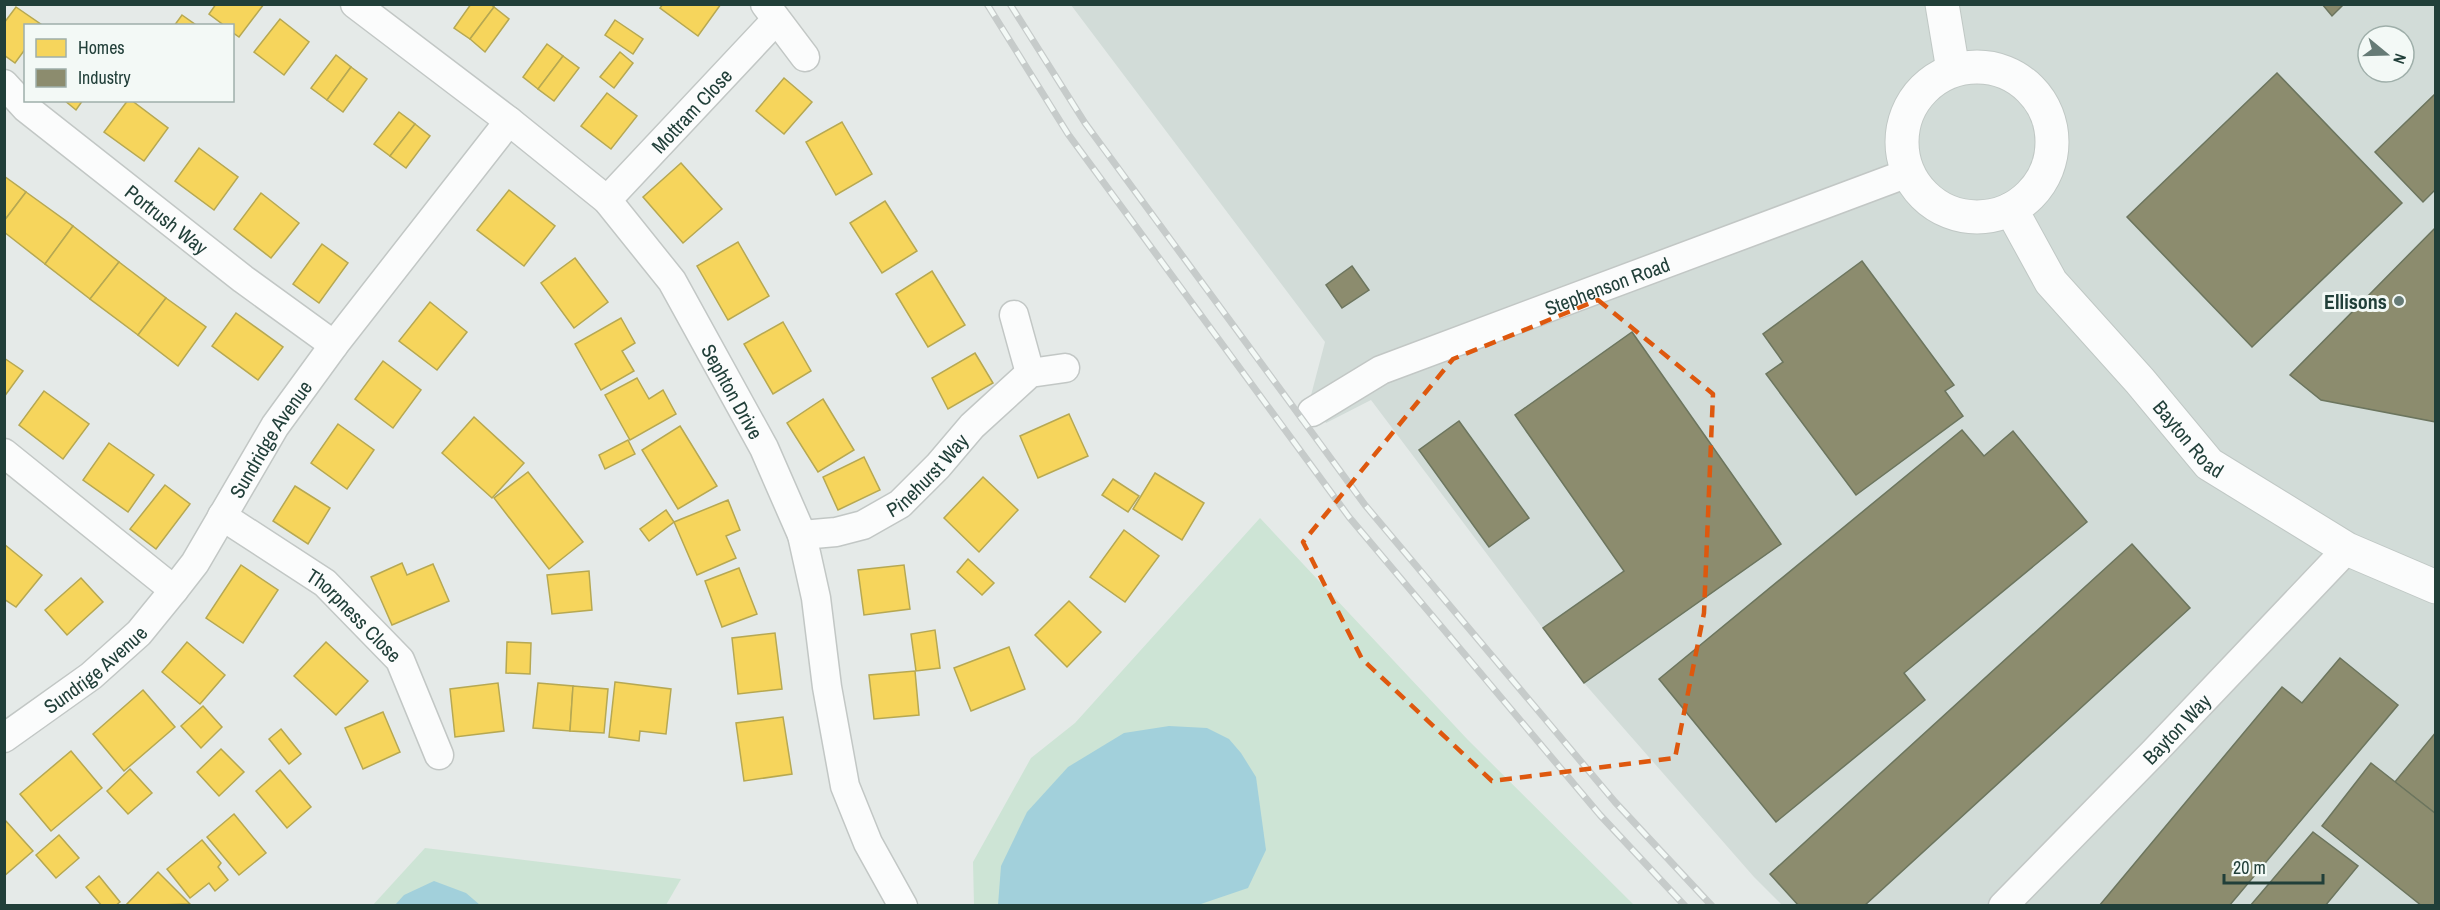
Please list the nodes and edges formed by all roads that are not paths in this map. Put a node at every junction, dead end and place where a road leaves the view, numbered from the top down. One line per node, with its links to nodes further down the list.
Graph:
1 (355, 4): 7 (street, Sephton Drive)
2 (1942, 4): 5 (street)
3 (771, 12): 4 (street, Mottram Close); 9 (street, Mottram Close)
4 (805, 57)
5 (1953, 70): 8 (street); 10 (street)
6 (4, 84): 12 (street, Portrush Way)
7 (508, 121): 9 (street, Sephton Drive); 12 (street, Sundridge Avenue)
8 (1908, 173): 10 (street); 15 (street, Stephenson Road)
9 (607, 200): 18 (street, Sephton Drive)
10 (2012, 209): 19 (street, Bayton Road)
11 (1014, 315): 14 (street)
12 (334, 345): 17 (street, Sundridge Avenue)
13 (1065, 368): 14 (street)
14 (1030, 373): 18 (street, Pinehurst Way)
15 (1312, 412)
16 (4, 453): 21 (street)
17 (222, 516): 21 (street, Sundridge Avenue); 23 (street, Thorpness Close)
18 (802, 535): 24 (street, Sephton Drive)
19 (2346, 549): 20 (street, Bayton Road); 25 (street, Bayton Way)
20 (2436, 587)
21 (174, 590): 22 (street, Sundrige Avenue)
22 (4, 738)
23 (439, 754)
24 (903, 906)
25 (2003, 906)

